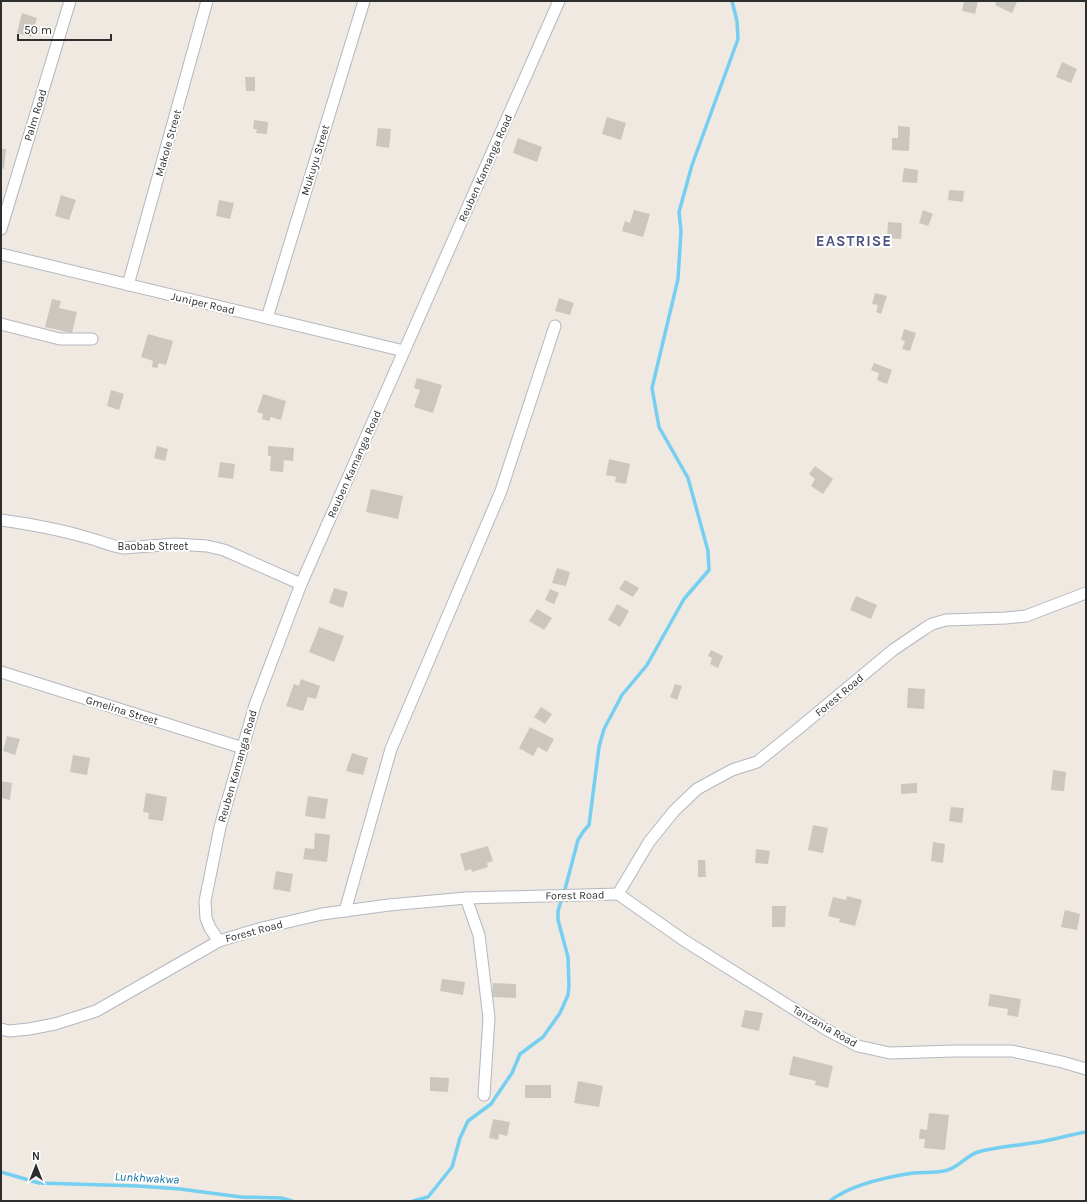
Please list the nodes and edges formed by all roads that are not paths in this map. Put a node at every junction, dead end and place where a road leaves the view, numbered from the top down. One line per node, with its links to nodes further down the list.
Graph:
1 (70, 1): 5 (street, Palm Road)
2 (207, 1): 7 (street, Makole Street)
3 (364, 1): 8 (street, Mukuyu Street)
4 (557, 1): 12 (street, Reuben Kamanga Road)
5 (1, 229)
6 (1, 254): 7 (street, Juniper Road)
7 (128, 285): 8 (street, Juniper Road)
8 (267, 318): 12 (street, Juniper Road)
9 (1, 324): 11 (street)
10 (555, 326): 20 (street)
11 (92, 340)
12 (404, 351): 14 (street, Reuben Kamanga Road)
13 (1, 520): 14 (street, Baobab Street)
14 (301, 584): 17 (street, Reuben Kamanga Road)
15 (1086, 593): 18 (street, Forest Road)
16 (1, 672): 17 (street, Gmelina Street)
17 (242, 748): 21 (street, Reuben Kamanga Road)
18 (618, 894): 19 (street, Forest Road); 23 (street, Tanzania Road)
19 (466, 898): 20 (street, Forest Road); 24 (street)
20 (345, 911): 21 (street, Forest Road)
21 (219, 941): 22 (street, Forest Road)
22 (1, 1029)
23 (1086, 1069)
24 (484, 1095)

